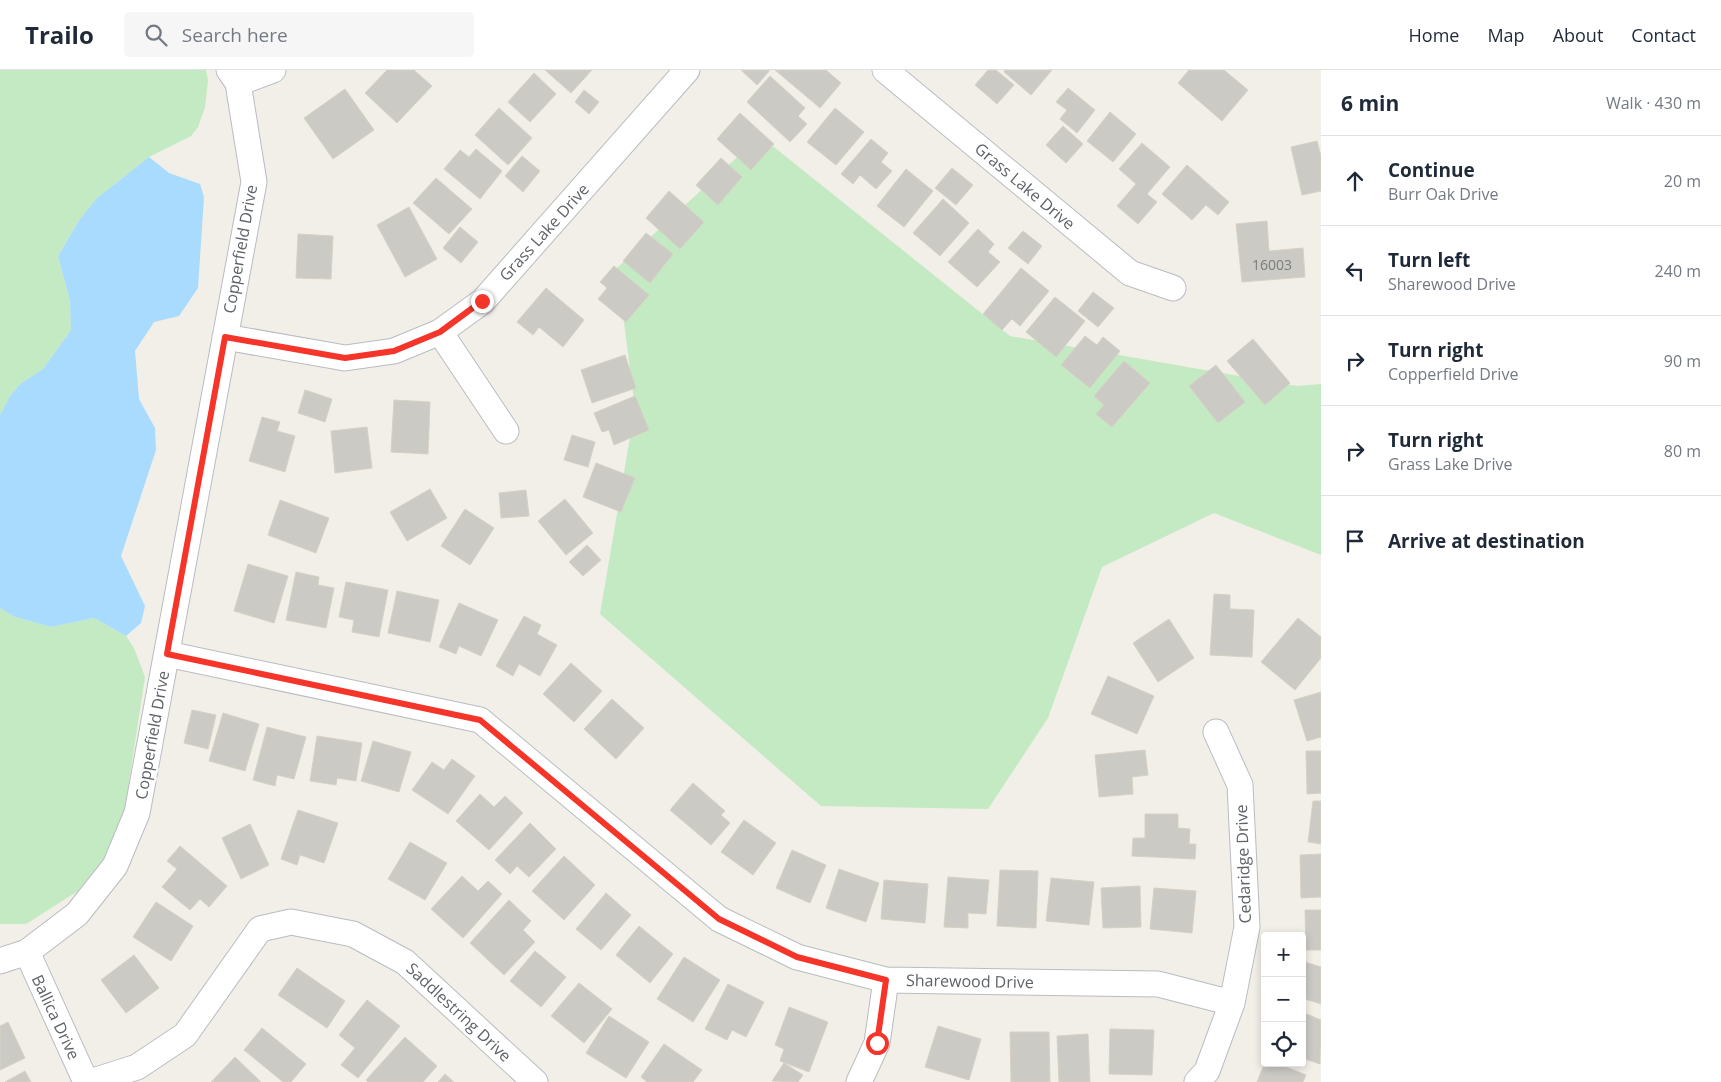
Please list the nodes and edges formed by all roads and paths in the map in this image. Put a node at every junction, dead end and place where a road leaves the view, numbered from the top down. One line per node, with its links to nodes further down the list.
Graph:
1 (273, 70): 4 (street)
2 (687, 70): 6 (street, Grass Lake Drive)
3 (885, 70): 5 (street, Grass Lake Drive)
4 (233, 77): 7 (street, Copperfield Drive)
5 (1173, 288)
6 (440, 332): 7 (street, Grass Lake Drive); 8 (street)
7 (225, 337): 9 (street, Copperfield Drive)
8 (506, 431)
9 (167, 654): 11 (street, Copperfield Drive); 13 (street, Sharewood Drive)
10 (1216, 732): 14 (street, Cedaridge Drive)
11 (27, 952): 12 (street, Copperfield Drive); 15 (street, Ballica Drive)
12 (0, 961)
13 (886, 980): 14 (street, Sharewood Drive); 17 (street)
14 (1232, 1003): 18 (street, Cedaridge Drive)
15 (88, 1082): 16 (street, Saddlestring Drive)
16 (536, 1082)
17 (859, 1082)
18 (1197, 1082)

